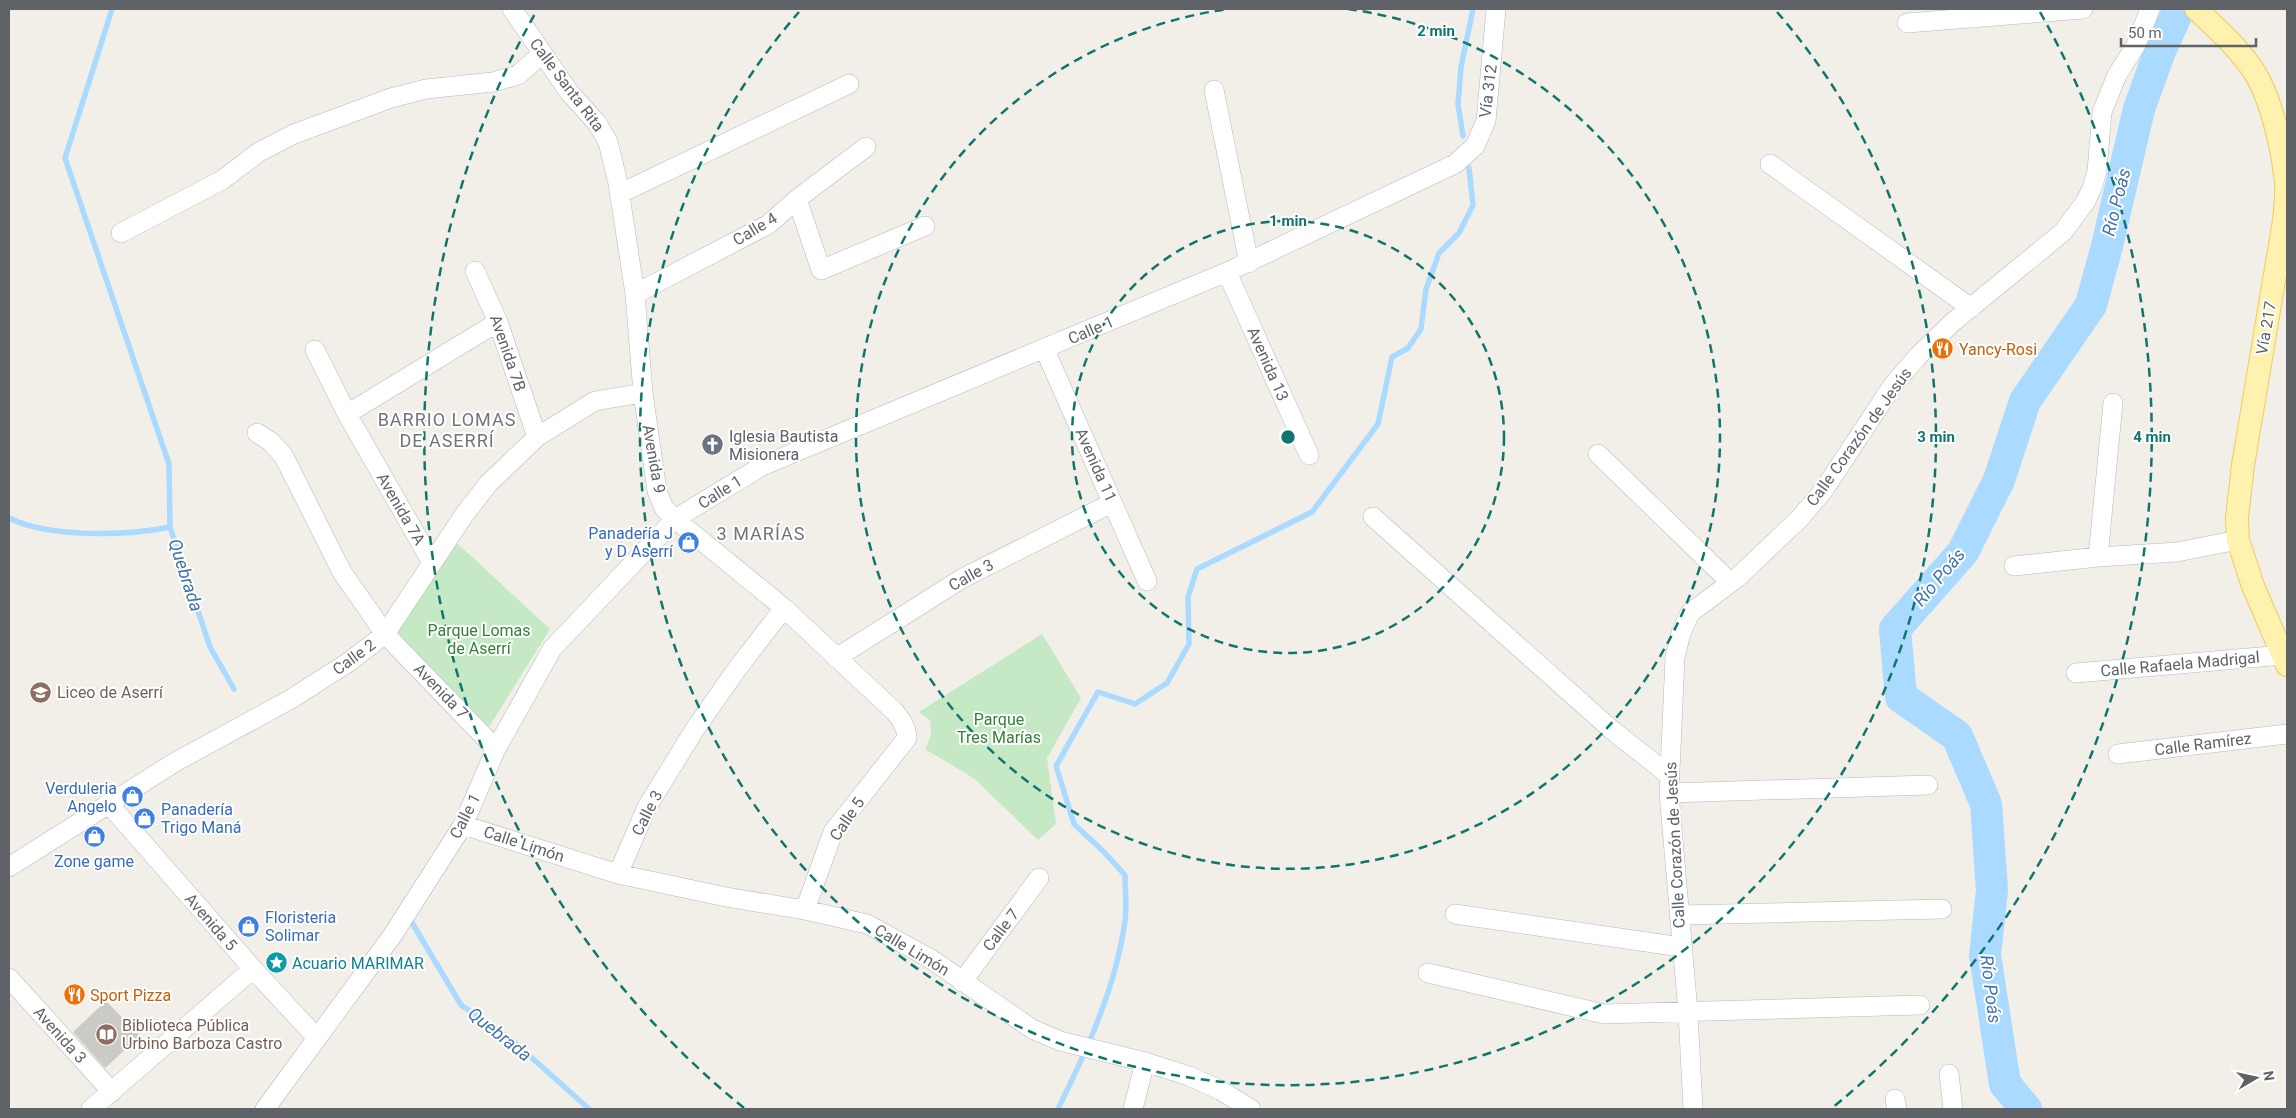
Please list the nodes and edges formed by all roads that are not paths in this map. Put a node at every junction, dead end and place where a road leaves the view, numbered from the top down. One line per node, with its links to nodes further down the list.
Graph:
1 (512, 9): 8 (street, Calle Santa Rita)
2 (1496, 9): 13 (street, Vía 312)
3 (2083, 9): 7 (street)
4 (2150, 9): 23 (street, Calle Corazón de Jesús)
5 (2196, 9): 6 (main road, Vía 217)
6 (2214, 16): 11 (main road, Vía 217)
7 (1907, 23)
8 (542, 54): 15 (street, Calle Santa Rita); 18 (street)
9 (849, 84): 15 (street)
10 (1214, 90): 19 (street)
11 (2283, 139): 37 (main road, Vía 217)
12 (866, 148): 16 (street, Calle 4)
13 (1455, 164): 19 (street, Calle 1)
14 (1770, 164): 23 (street)
15 (620, 194): 22 (street, Avenida 9)
16 (797, 200): 17 (street); 22 (street, Calle 4)
17 (925, 226)
18 (121, 233)
19 (1249, 262): 21 (street, Calle 1)
20 (476, 271): 24 (street, Avenida 7B)
21 (1227, 272): 26 (street, Calle 1); 33 (street, Avenida 13)
22 (634, 294): 27 (street, Avenida 9)
23 (1970, 308): 42 (street, Calle Corazón de Jesús)
24 (498, 322): 29 (street); 31 (street, Avenida 7B)
25 (315, 350): 29 (street, Avenida 7A)
26 (1045, 350): 34 (street, Avenida 11); 36 (street, Calle 1)
27 (643, 393): 31 (street, Calle 2); 36 (street, Avenida 9)
28 (2113, 403): 38 (street)
29 (347, 414): 39 (street, Avenida 7A)
30 (257, 433): 44 (street, Avenida 7)
31 (536, 437): 39 (street, Calle 2)
32 (1598, 454): 42 (street)
33 (1309, 455)
34 (1112, 503): 41 (street, Avenida 11); 45 (street, Calle 3)
35 (1373, 517): 52 (street)
36 (675, 519): 43 (street, Avenida 9); 50 (street, Calle 1)
37 (2238, 540): 38 (street); 46 (main road, Vía 217)
38 (2098, 557): 40 (street)
39 (431, 561): 44 (street, Calle 2)
40 (2014, 566)
41 (1147, 581)
42 (1730, 582): 52 (street, Calle Corazón de Jesús)
43 (784, 608): 45 (street, Avenida 9); 57 (street, Calle 3)
44 (385, 634): 50 (street, Avenida 7); 54 (street, Calle 2)
45 (836, 658): 49 (street, Avenida 9)
46 (2285, 660): 47 (street, Calle Rafaela Madrigal)
47 (2076, 673)
48 (2287, 734): 51 (street, Calle Ramírez)
49 (907, 738): 60 (street, Calle 5)
50 (496, 749): 55 (street, Calle 1)
51 (2118, 754)
52 (1669, 784): 53 (street); 62 (street, Calle Corazón de Jesús)
53 (1928, 785)
54 (108, 803): 56 (street, Calle 2); 64 (street, Avenida 5)
55 (463, 825): 57 (street, Calle Limón); 70 (street, Calle 1)
56 (9, 867)
57 (618, 874): 60 (street, Calle Limón)
58 (1040, 878): 67 (street, Calle 7)
59 (1942, 909): 62 (street)
60 (805, 910): 67 (street, Calle Limón)
61 (1455, 914): 63 (street)
62 (1679, 915): 63 (street, Calle Corazón de Jesús)
63 (1681, 947): 69 (street, Calle Corazón de Jesús)
64 (253, 969): 70 (street, Avenida 5); 73 (street)
65 (1428, 973): 69 (street)
66 (9, 978): 73 (street, Avenida 3)
67 (962, 982): 71 (street, Calle Limón)
68 (1920, 1005): 69 (street)
69 (1688, 1012): 78 (street, Calle Corazón de Jesús)
70 (317, 1038): 75 (street, Calle 1)
71 (1144, 1062): 76 (street); 77 (street, Calle Limón)
72 (1949, 1074): 79 (street)
73 (112, 1092): 74 (street)
74 (91, 1109)
75 (265, 1109)
76 (1133, 1109)
77 (1251, 1109)
78 (1694, 1109)
79 (1953, 1109)

